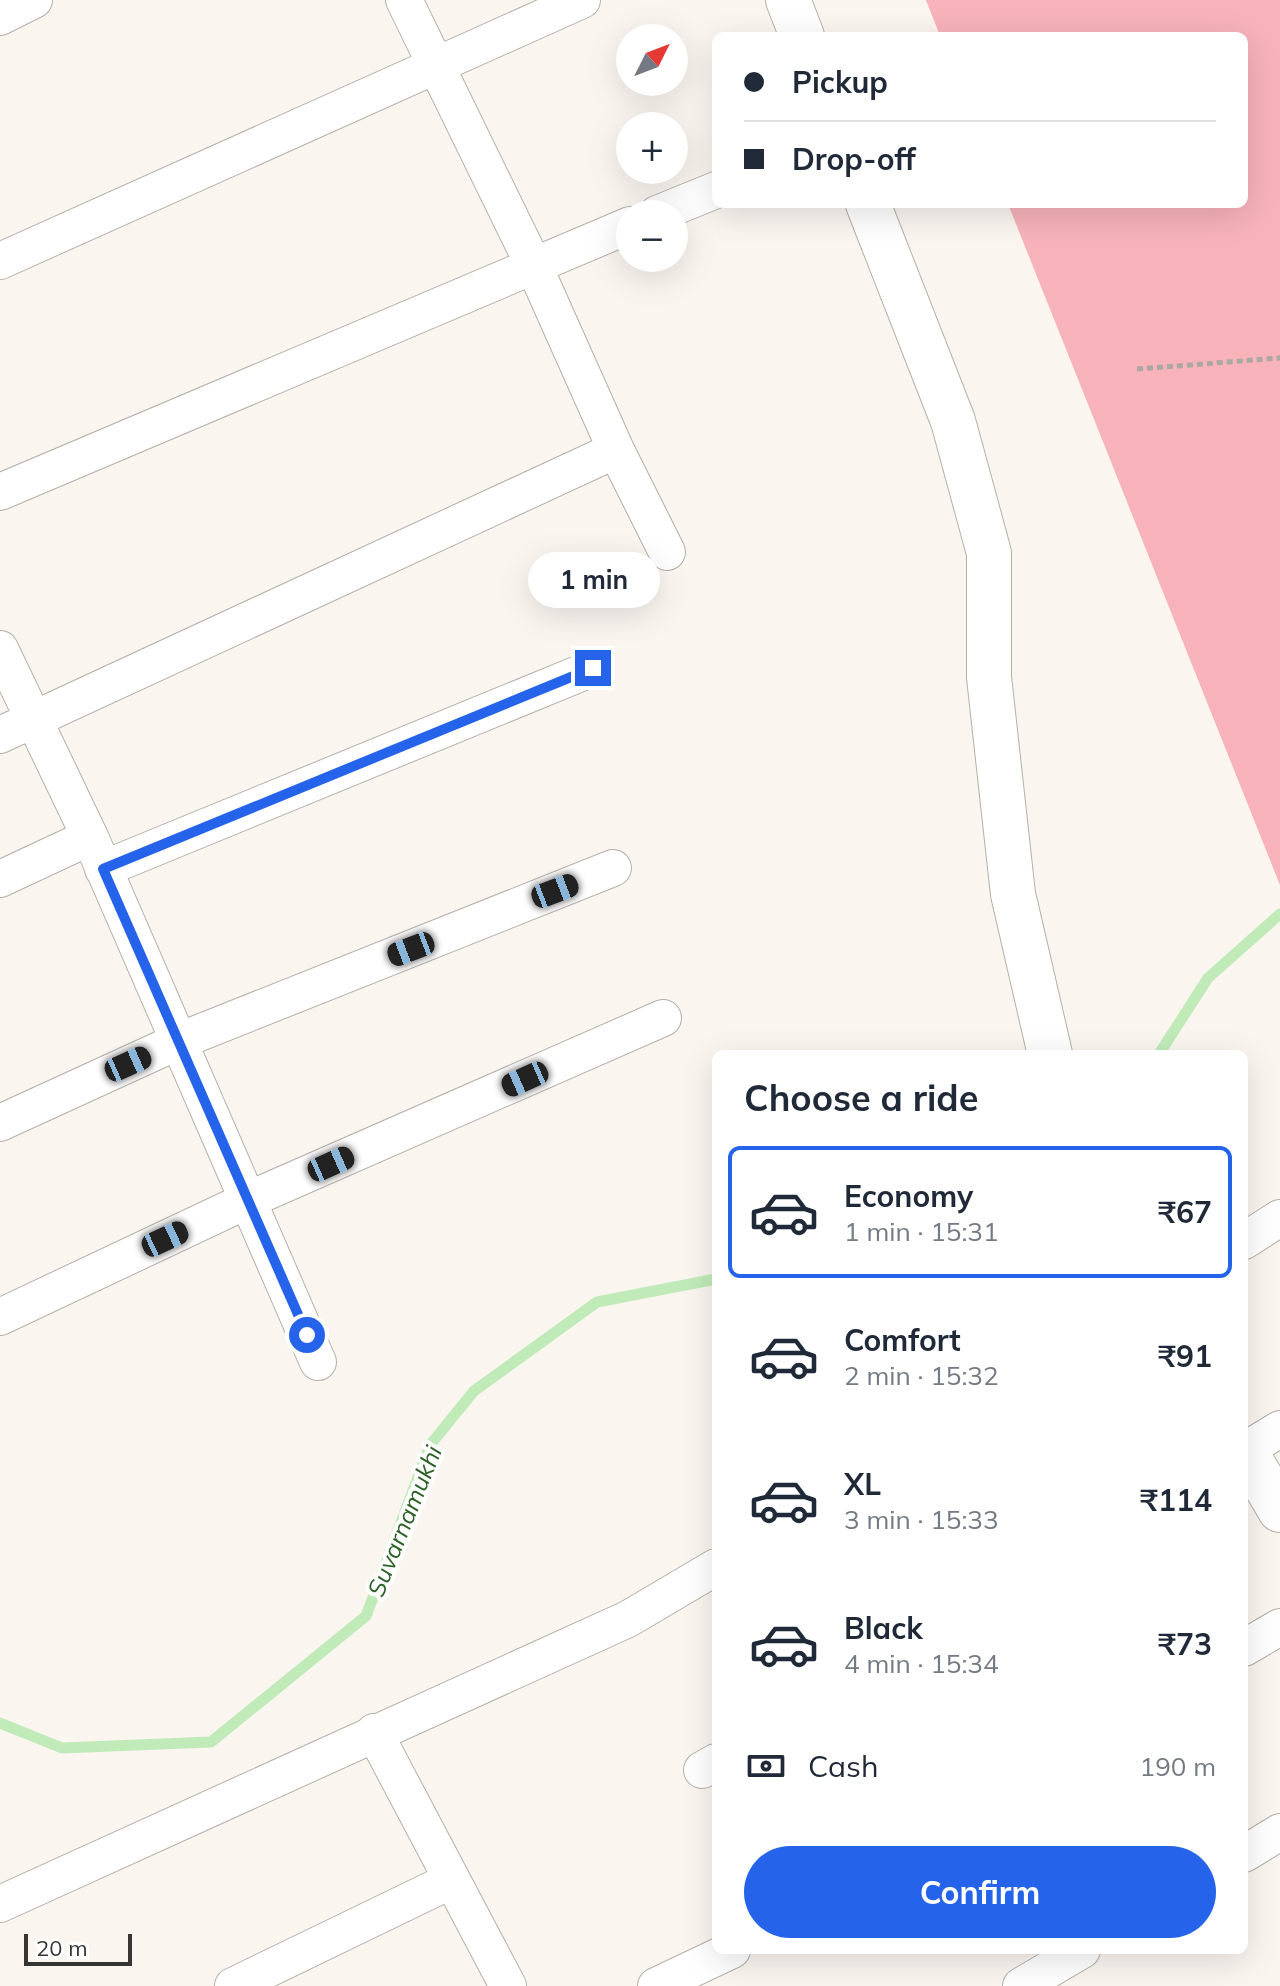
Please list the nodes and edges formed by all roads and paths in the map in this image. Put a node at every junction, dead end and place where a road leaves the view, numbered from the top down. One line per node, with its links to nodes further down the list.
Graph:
1 (34, 0): 5 (street)
2 (404, 0): 7 (street)
3 (582, 0): 7 (street)
4 (788, 0): 6 (street)
5 (0, 17)
6 (800, 32)
7 (436, 66): 12 (street); 13 (street)
8 (712, 192): 9 (street)
9 (688, 201)
10 (870, 208): 28 (street)
11 (616, 231): 13 (street)
12 (0, 261)
13 (533, 264): 16 (street); 17 (street)
14 (1280, 358): 15 (path)
15 (1137, 369)
16 (616, 450): 18 (street); 21 (street)
17 (0, 492)
18 (667, 552)
19 (0, 649): 21 (street)
20 (593, 668): 23 (street)
21 (34, 721): 22 (street); 23 (street)
22 (0, 735)
23 (96, 853): 25 (street); 27 (street)
24 (613, 868): 27 (street)
25 (0, 879)
26 (663, 1018): 30 (street)
27 (179, 1041): 29 (street); 30 (street)
28 (1049, 1050)
29 (0, 1123)
30 (248, 1200): 33 (street); 34 (street)
31 (1280, 1218): 32 (street)
32 (1248, 1238)
33 (0, 1317)
34 (318, 1362)
35 (1280, 1429): 36 (street)
36 (1248, 1448)
37 (1248, 1457): 38 (street)
38 (1280, 1510)
39 (712, 1569): 42 (street)
40 (1280, 1627): 41 (street)
41 (1248, 1646)
42 (374, 1732): 45 (street); 46 (street)
43 (1280, 1832): 44 (street)
44 (1248, 1852)
45 (452, 1880): 49 (street); 50 (street)
46 (0, 1904)
47 (724, 1954): 51 (street)
48 (1075, 1954): 52 (street)
49 (233, 1986)
50 (508, 1986)
51 (656, 1986)
52 (1021, 1986)

